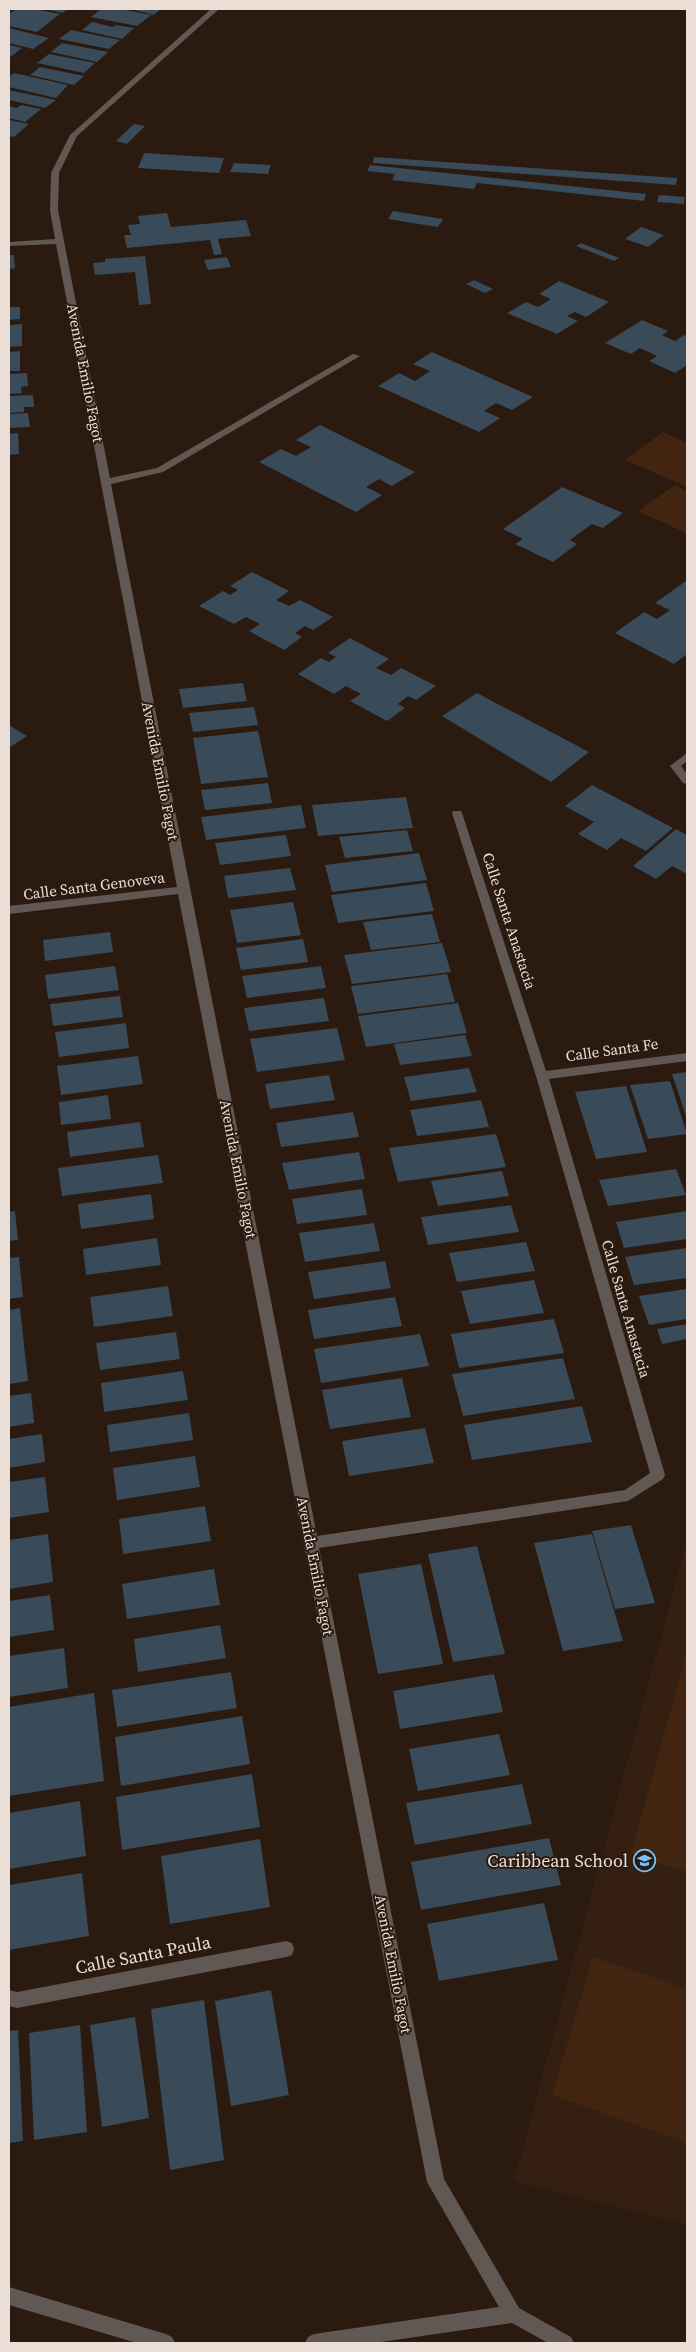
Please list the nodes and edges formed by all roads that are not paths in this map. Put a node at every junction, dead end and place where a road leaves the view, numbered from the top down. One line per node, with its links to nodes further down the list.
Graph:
1 (215, 9): 2 (street, Avenida Emilio Fagot)
2 (60, 241): 3 (street); 5 (street, Avenida Emilio Fagot)
3 (9, 244)
4 (356, 356): 5 (street)
5 (106, 482): 9 (street, Avenida Emilio Fagot)
6 (687, 756): 7 (street)
7 (687, 781)
8 (458, 813): 12 (street, Calle Santa Anastacia)
9 (183, 890): 10 (street, Calle Santa Genoveva); 13 (street, Avenida Emilio Fagot)
10 (9, 910)
11 (687, 1057): 12 (street, Calle Santa Fe)
12 (542, 1076): 13 (street, Calle Santa Anastacia)
13 (311, 1543): 17 (street, Avenida Emilio Fagot)
14 (286, 1949): 15 (street, Calle Santa Paula)
15 (9, 1998)
16 (9, 2296): 18 (street)
17 (513, 2314): 19 (street); 20 (street)
18 (166, 2343)
19 (314, 2343)
20 (566, 2343)

